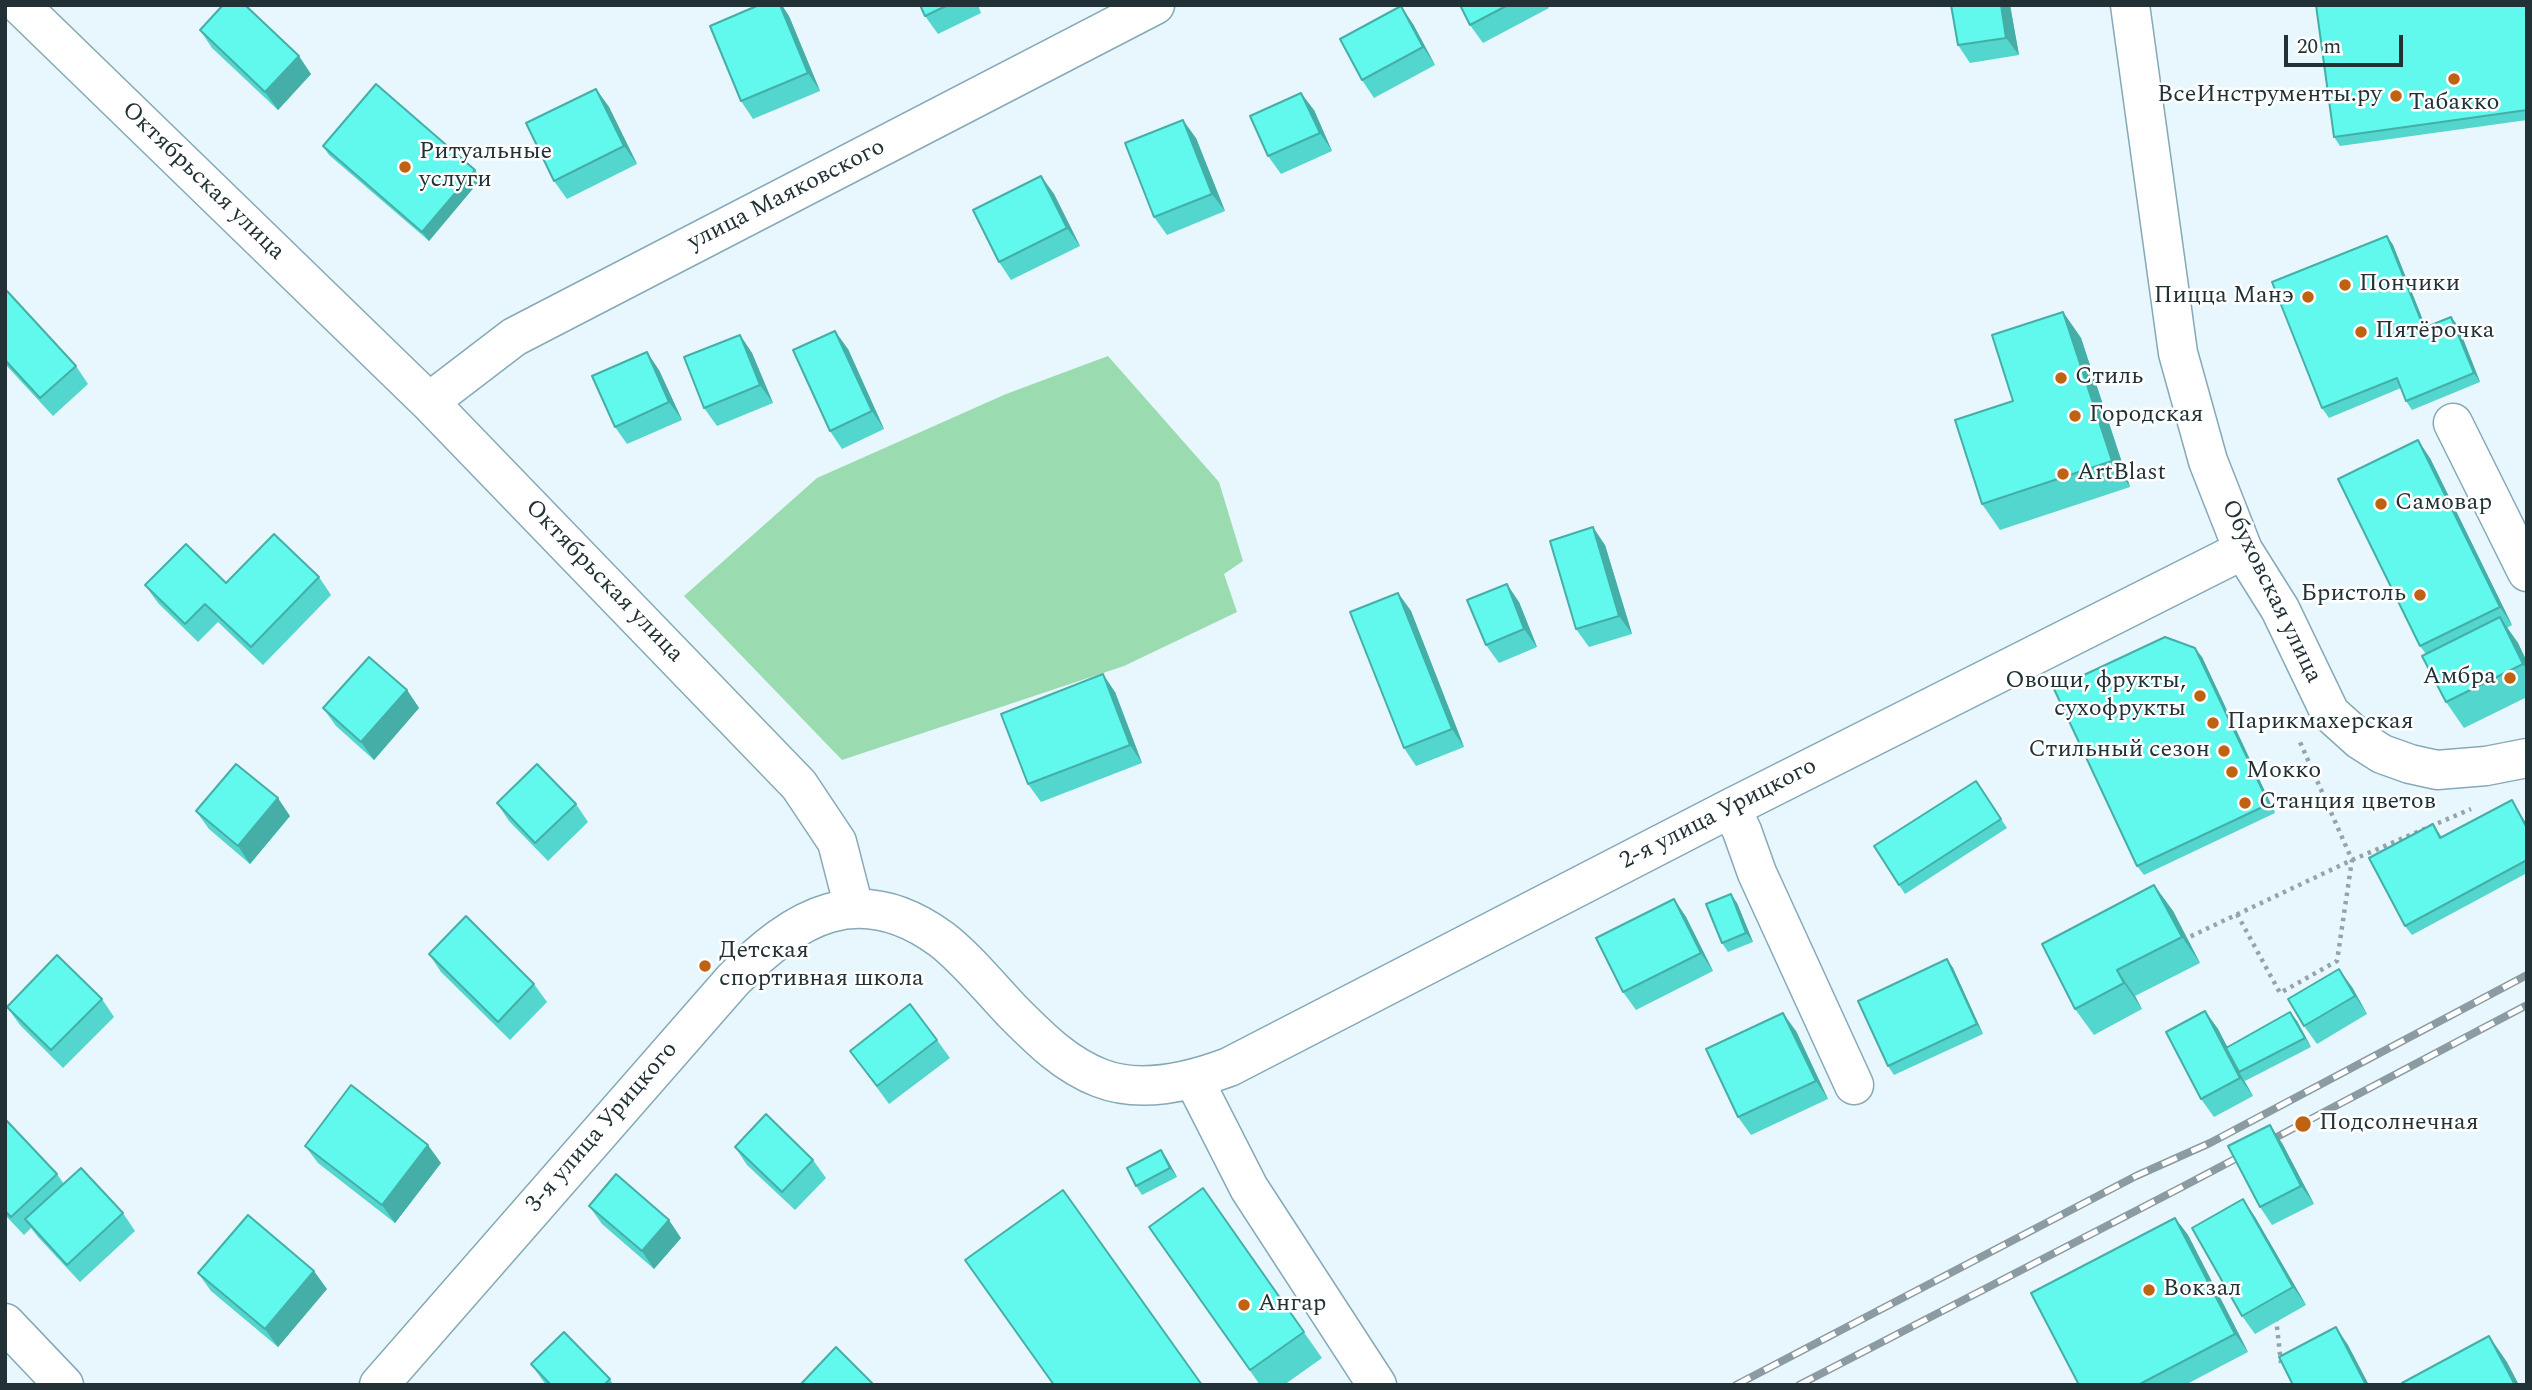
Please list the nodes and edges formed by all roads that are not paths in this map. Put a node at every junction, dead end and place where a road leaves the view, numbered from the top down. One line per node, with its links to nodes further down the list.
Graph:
1 (20, 5): 4 (street, Октябрьская улица)
2 (1155, 5): 4 (street, улица Маяковского)
3 (2130, 5): 6 (street, Обуховская улица)
4 (429, 402): 10 (street, Октябрьская улица)
5 (2453, 424): 7 (street)
6 (2244, 550): 8 (street, Обуховская улица); 9 (street, 2-я улица Урицкого)
7 (2527, 572)
8 (2527, 758)
9 (1731, 808): 11 (street, 2-я улица Урицкого); 12 (street)
10 (854, 908): 11 (street); 15 (street, 3-я улица Урицкого)
11 (1194, 1080): 16 (street)
12 (1854, 1085)
13 (5, 1324): 14 (street)
14 (64, 1385)
15 (379, 1385)
16 (1377, 1385)

